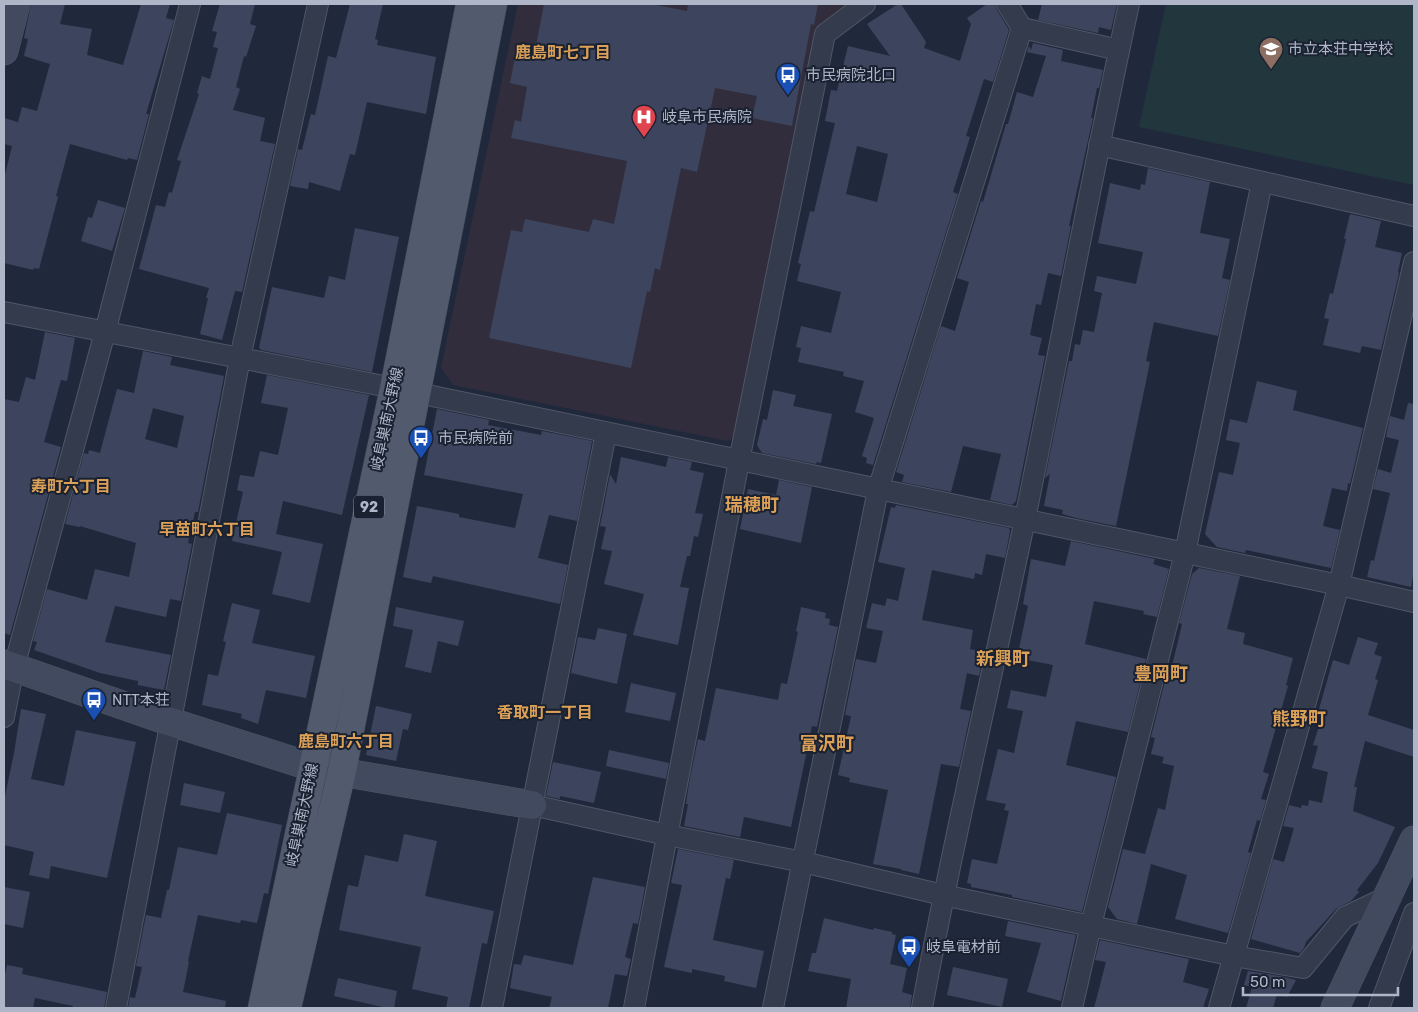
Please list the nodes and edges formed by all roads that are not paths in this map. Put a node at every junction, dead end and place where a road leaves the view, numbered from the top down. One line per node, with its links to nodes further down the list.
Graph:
1 (16, 4): 11 (street)
2 (190, 4): 17 (street)
3 (318, 4): 18 (street)
4 (470, 4): 19 (main road, 岐阜巣南大野線 / 92)
5 (494, 4): 19 (main road, 岐阜巣南大野線 / 92)
6 (865, 4): 21 (street)
7 (1006, 4): 9 (street)
8 (1129, 4): 10 (street)
9 (1022, 28): 10 (street); 22 (street)
10 (1119, 50): 12 (street)
11 (4, 51)
12 (1099, 145): 13 (street); 23 (street)
13 (1262, 182): 14 (street); 24 (street)
14 (1414, 216)
15 (1414, 262): 25 (street)
16 (4, 312): 17 (street)
17 (105, 332): 18 (street); 27 (street)
18 (240, 358): 19 (street); 29 (street)
19 (405, 391): 20 (street); 30 (main road, 岐阜巣南大野線 / 92); 31 (main road, 岐阜巣南大野線 / 92)
20 (606, 433): 21 (street); 32 (street)
21 (739, 461): 22 (street); 33 (street)
22 (878, 490): 23 (street); 35 (street)
23 (1024, 521): 24 (street); 36 (street)
24 (1185, 554): 25 (street); 39 (street)
25 (1340, 585): 26 (street); 40 (street)
26 (1414, 602)
27 (9, 665): 28 (street); 29 (street)
28 (4, 716)
29 (171, 722): 30 (street); 41 (street)
30 (312, 766): 31 (street); 42 (main road, 岐阜巣南大野線 / 92)
31 (342, 771): 32 (street); 43 (main road, 岐阜巣南大野線 / 92)
32 (532, 805): 33 (street); 44 (street)
33 (667, 835): 35 (street); 45 (street)
34 (1414, 840): 37 (street)
35 (803, 862): 36 (street); 46 (street)
36 (943, 895): 39 (street); 47 (street)
37 (1387, 897): 40 (street); 50 (street)
38 (1414, 913): 51 (street)
39 (1091, 925): 40 (street); 48 (street)
40 (1234, 956): 49 (street)
41 (116, 1008)
42 (262, 1008)
43 (287, 1008)
44 (492, 1008)
45 (634, 1008)
46 (773, 1008)
47 (922, 1008)
48 (1072, 1008)
49 (1219, 1008)
50 (1335, 1008)
51 (1379, 1008)

